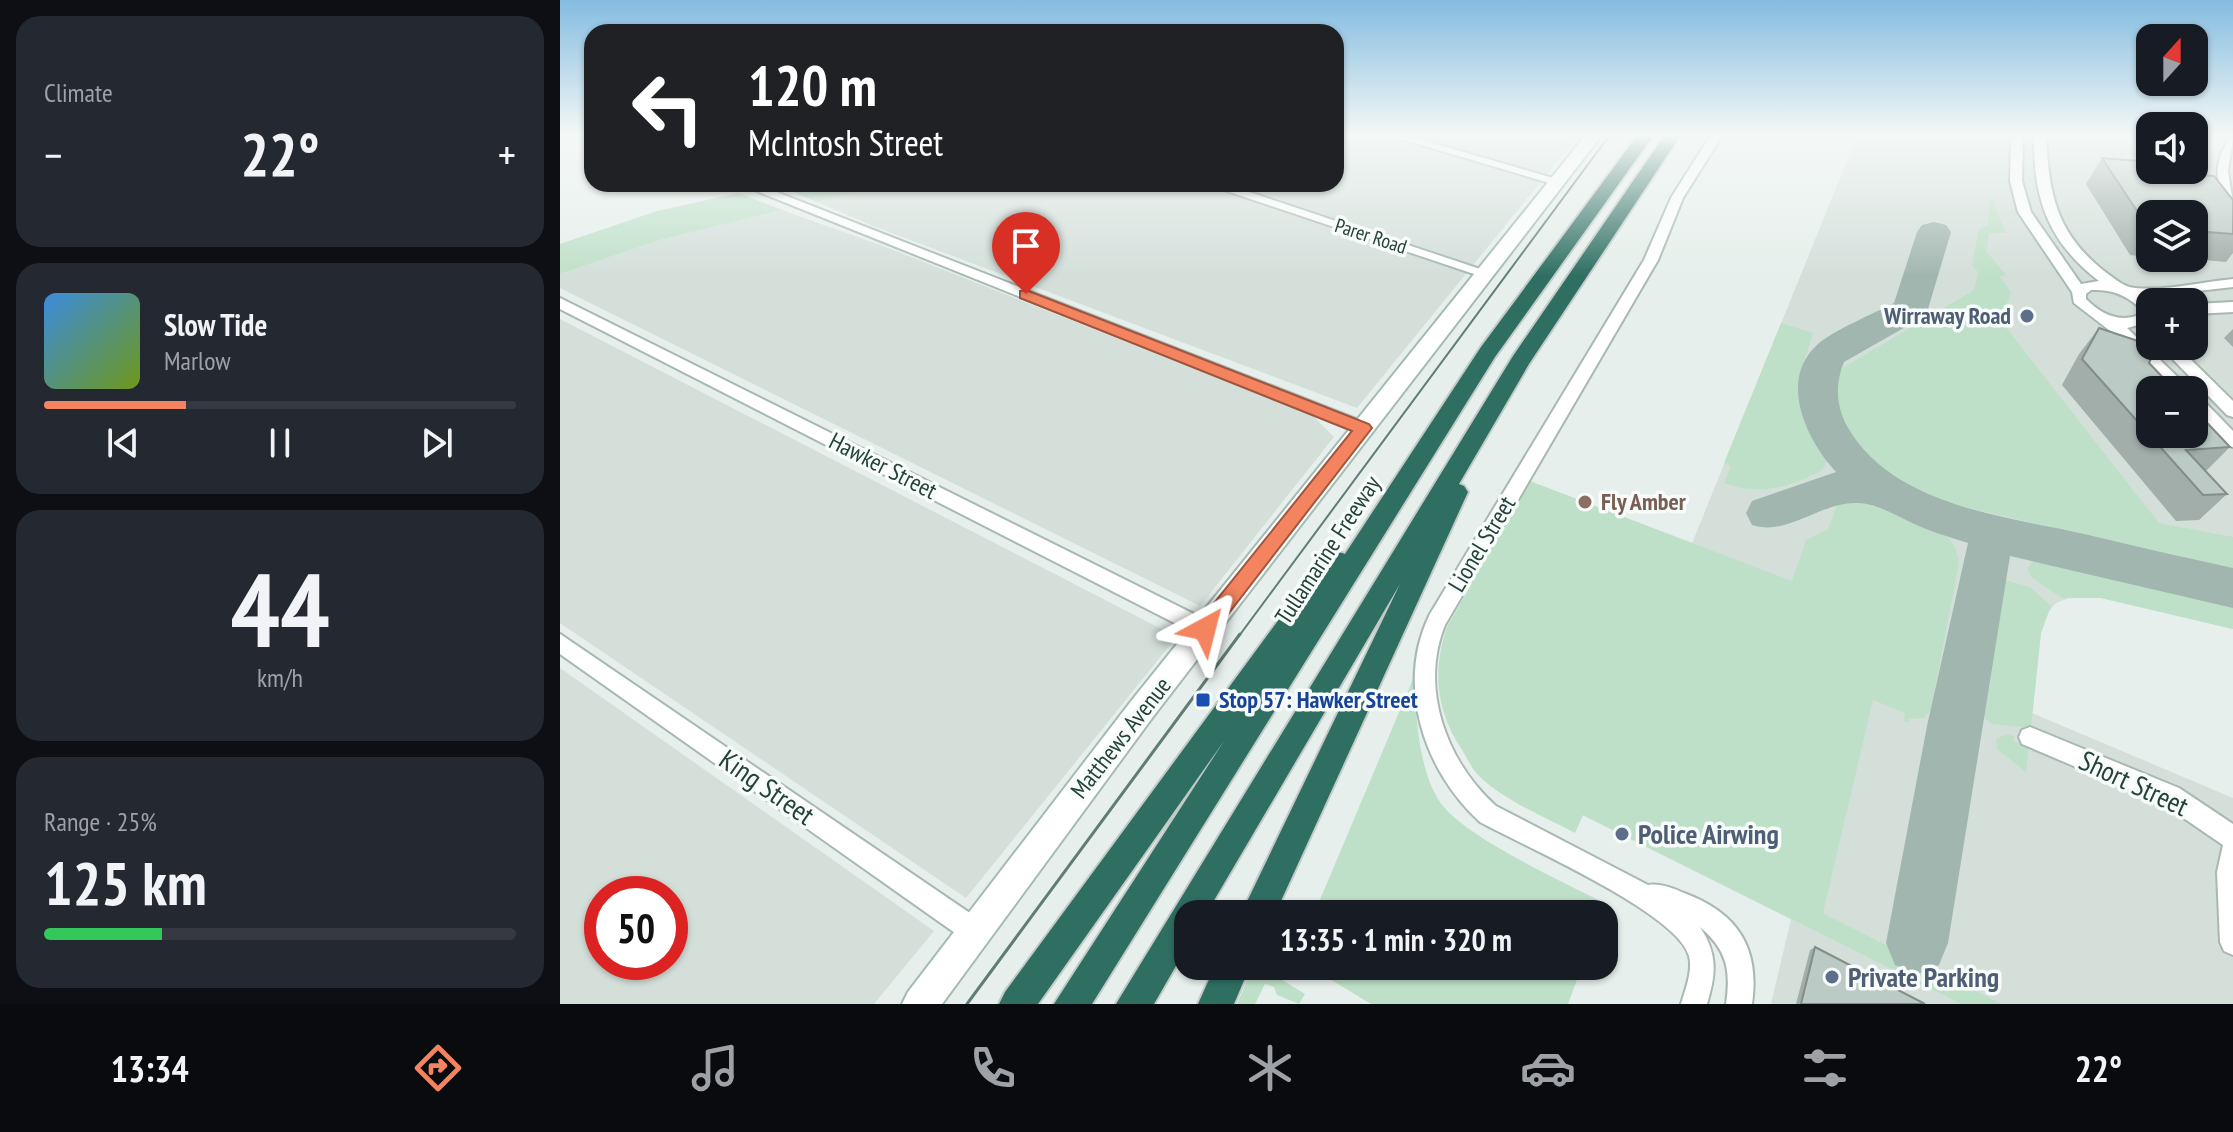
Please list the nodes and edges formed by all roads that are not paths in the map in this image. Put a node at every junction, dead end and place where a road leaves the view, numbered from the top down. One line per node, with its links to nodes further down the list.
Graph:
1 (1556, 183): 9 (main road, Matthews Avenue)
2 (1611, 183): 19 (highway, Tullamarine Freeway)
3 (1641, 183): 21 (highway)
4 (1687, 183): 32 (street, Lionel Street)
5 (2018, 183): 12 (street)
6 (2043, 183): 11 (street)
7 (765, 192): 25 (street)
8 (1237, 192): 9 (street, Parer Road)
9 (1485, 273): 25 (main road, Matthews Avenue)
10 (2233, 283): 11 (street)
11 (2124, 290): 12 (street); 13 (street)
12 (2079, 292): 17 (street)
13 (2136, 298)
14 (560, 303): 27 (street, Hawker Street)
15 (2233, 307): 16 (street)
16 (2208, 308)
17 (2107, 320): 18 (street); 22 (street)
18 (2136, 323)
19 (1488, 352): 38 (highway); 39 (highway, Tullamarine Freeway)
20 (2182, 360): 23 (street)
21 (1520, 361): 33 (highway); 40 (highway)
22 (2169, 376)
23 (2233, 411)
24 (2208, 415): 26 (street)
25 (1363, 428): 27 (main road, Matthews Avenue)
26 (2233, 441)
27 (1205, 629): 34 (main road, Matthews Avenue)
28 (560, 643): 34 (street, King Street)
29 (2030, 737): 30 (street, Short Street)
30 (2233, 838)
31 (2233, 850): 35 (street)
32 (1638, 894): 42 (street); 43 (street)
33 (1264, 900)
34 (974, 931): 37 (main road, Matthews Avenue)
35 (2233, 942)
36 (1227, 980): 41 (highway)
37 (920, 1004)
38 (1017, 1004)
39 (1072, 1004)
40 (1134, 1004)
41 (1216, 1004)
42 (1694, 1004)
43 (1739, 1004)

